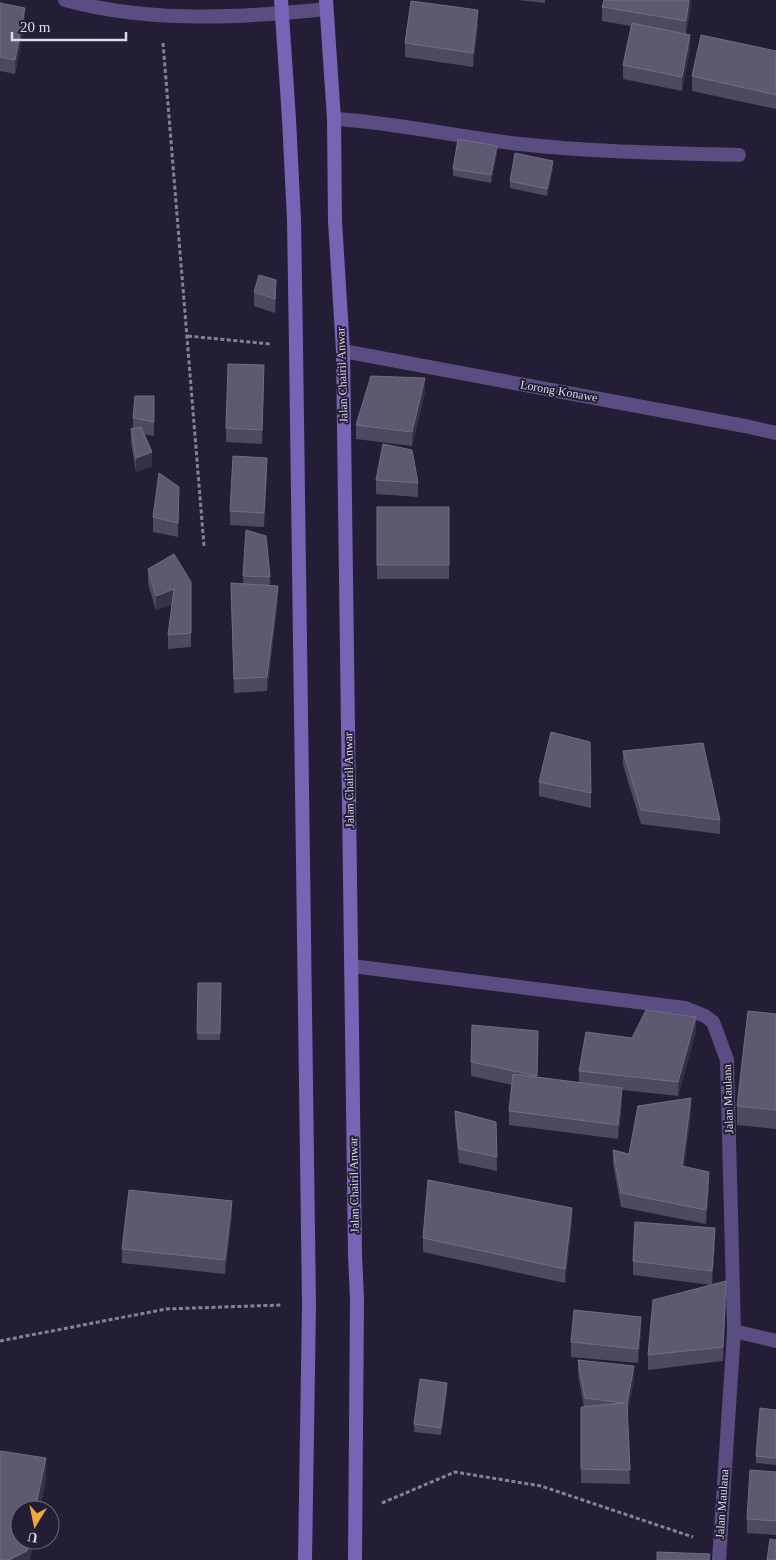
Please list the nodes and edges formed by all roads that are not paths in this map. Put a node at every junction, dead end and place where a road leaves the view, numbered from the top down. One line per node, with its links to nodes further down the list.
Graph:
1 (65, 0): 3 (street)
2 (326, 5): 3 (street); 4 (main road, Jalan Chairil Anwar)
3 (281, 7): 12 (main road)
4 (334, 118): 5 (street); 6 (main road, Jalan Chairil Anwar)
5 (739, 155)
6 (342, 351): 7 (street, Lorong Konawe); 8 (main road, Jalan Chairil Anwar)
7 (776, 433)
8 (352, 966): 9 (street, Jalan Maulana); 13 (main road, Jalan Chairil Anwar)
9 (734, 1331): 10 (street); 11 (street, Jalan Maulana)
10 (776, 1342)
11 (719, 1553)
12 (305, 1560)
13 (355, 1560)

